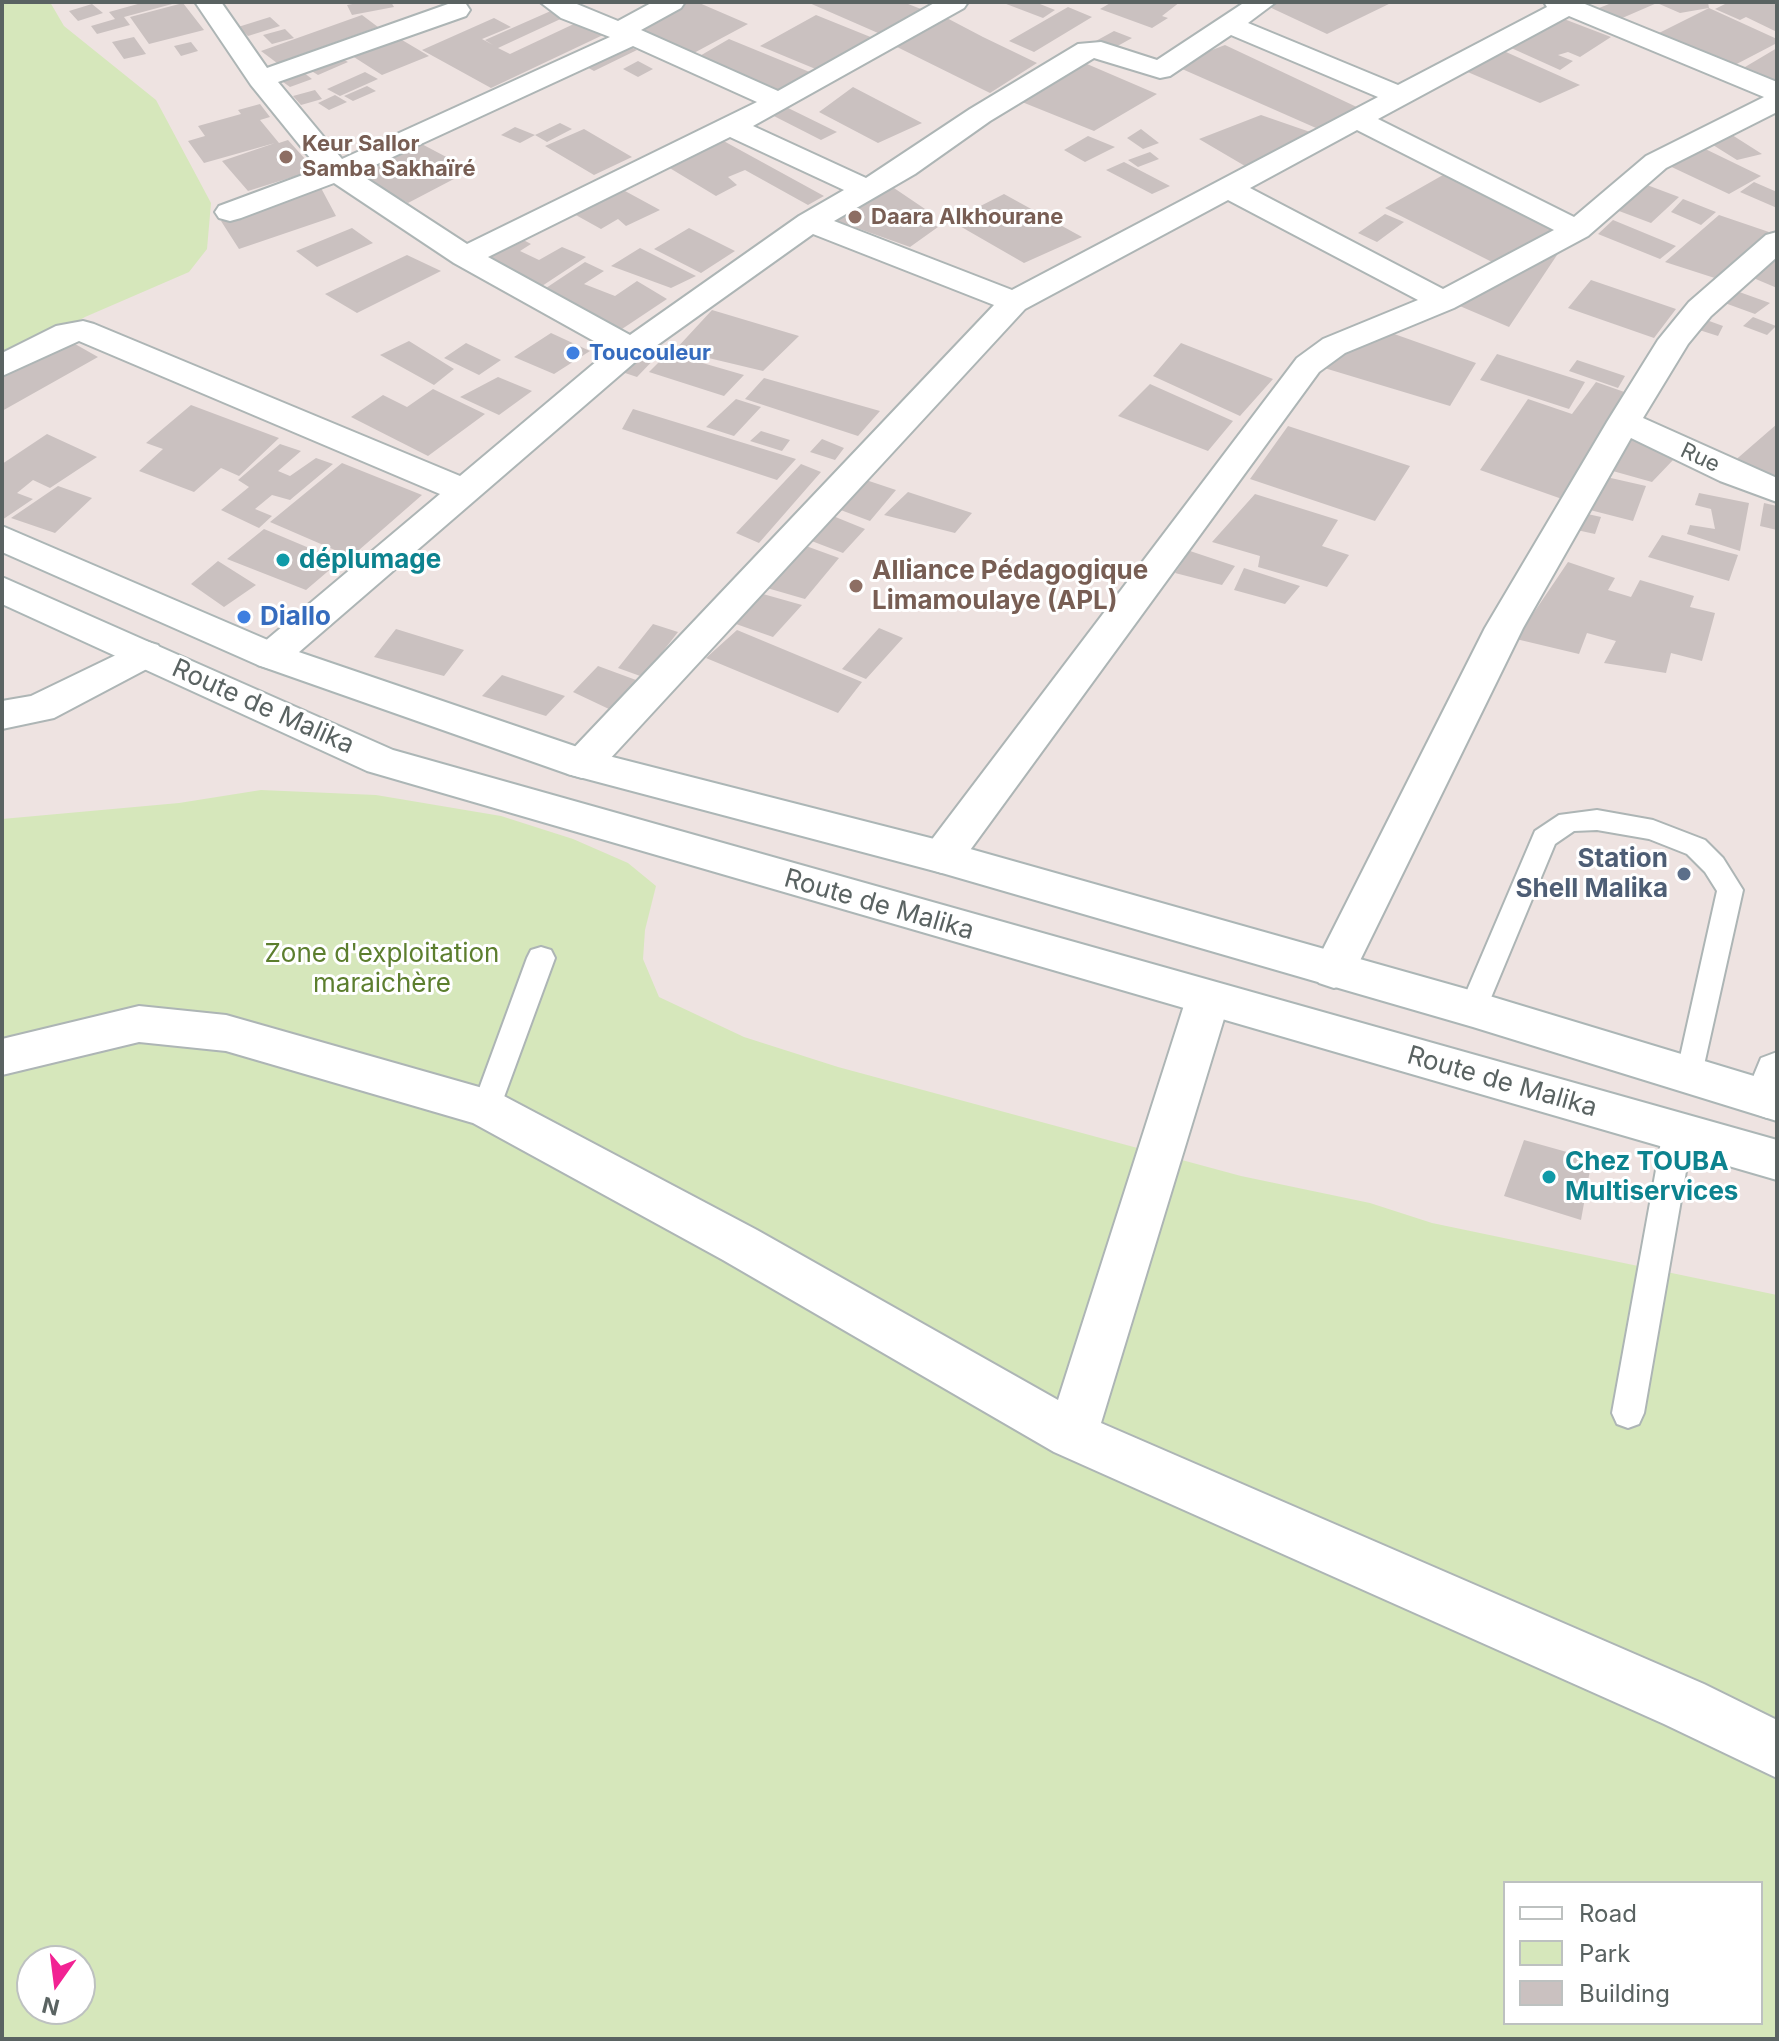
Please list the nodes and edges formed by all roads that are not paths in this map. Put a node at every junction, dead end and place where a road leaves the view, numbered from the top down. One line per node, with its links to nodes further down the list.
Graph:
1 (208, 2): 10 (street)
2 (553, 2): 9 (street)
3 (672, 2): 9 (street)
4 (955, 2): 14 (street)
5 (1263, 2): 8 (street)
6 (1562, 4): 11 (street); 12 (street)
7 (457, 10): 10 (street)
8 (1229, 25): 12 (street); 19 (street)
9 (626, 34): 14 (street); 17 (street)
10 (261, 79): 17 (street)
11 (1777, 92)
12 (1400, 96): 15 (street)
13 (1777, 101): 22 (street)
14 (779, 102): 16 (street)
15 (1356, 119): 18 (street); 22 (street)
16 (730, 126): 19 (street); 24 (street)
17 (337, 172): 20 (street); 24 (street)
18 (1228, 188): 25 (street); 26 (street)
19 (867, 190): 21 (street)
20 (230, 212)
21 (810, 222): 26 (street); 27 (street)
22 (1577, 230): 25 (street)
23 (1777, 241): 29 (street)
24 (465, 257): 27 (street)
25 (1443, 301): 38 (street)
26 (1014, 302): 37 (street)
27 (631, 349): 30 (street)
28 (2, 366): 30 (street)
29 (1624, 422): 31 (street, Rue); 40 (street)
30 (464, 491): 35 (street)
31 (1777, 491)
32 (2, 538): 35 (street, Route de Malika)
33 (2, 589): 34 (street, Route de Malika)
34 (145, 654): 36 (street); 41 (street, Route de Malika)
35 (271, 656): 37 (street, Route de Malika)
36 (2, 715)
37 (582, 764): 38 (street, Route de Malika)
38 (942, 857): 40 (street, Route de Malika)
39 (541, 958): 46 (lane)
40 (1334, 971): 42 (street, Route de Malika)
41 (1208, 999): 47 (street, Route de Malika); 50 (street)
42 (1473, 1009): 44 (street, Route de Malika); 44 (lane)
43 (2, 1057): 46 (street)
44 (1690, 1075): 45 (street, Route de Malika)
45 (1774, 1091)
46 (486, 1108): 50 (street)
47 (1678, 1131): 48 (street, Route de Malika); 49 (lane)
48 (1777, 1160)
49 (1628, 1413)
50 (1072, 1435): 51 (street)
51 (1777, 1750)

